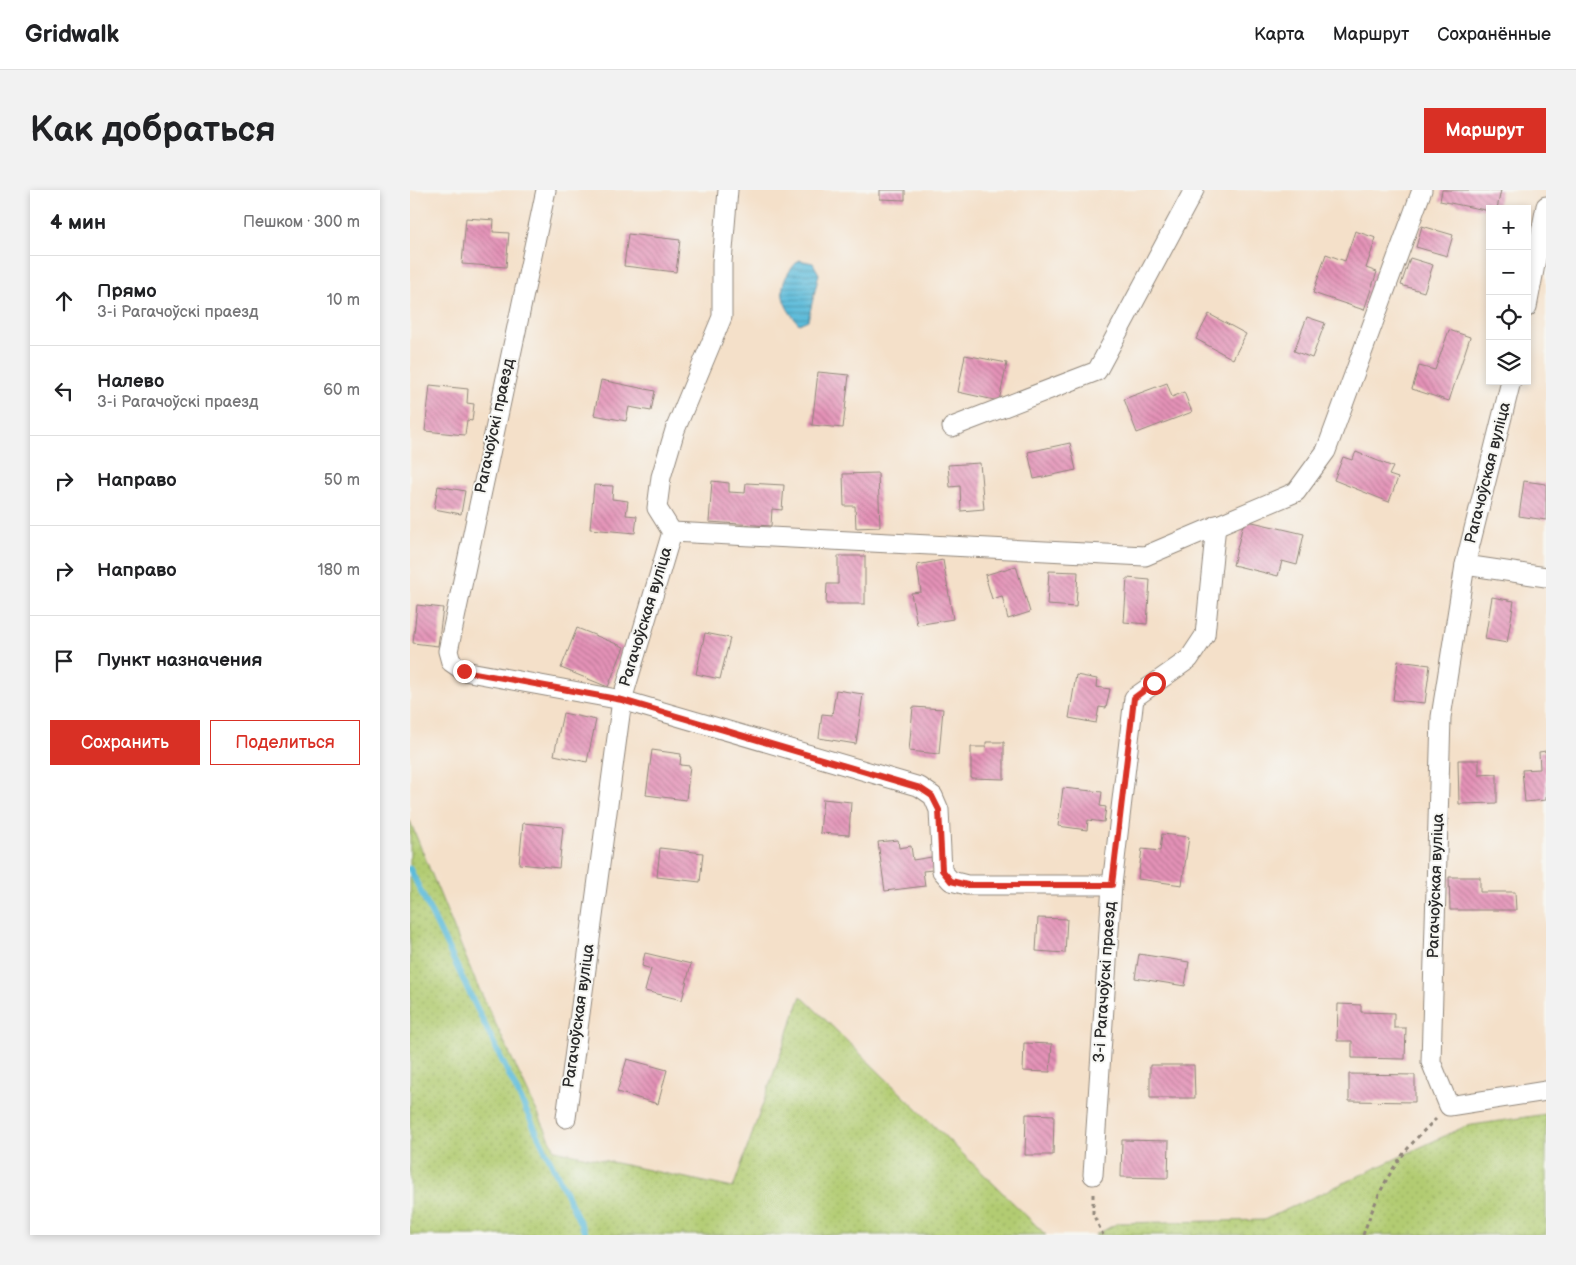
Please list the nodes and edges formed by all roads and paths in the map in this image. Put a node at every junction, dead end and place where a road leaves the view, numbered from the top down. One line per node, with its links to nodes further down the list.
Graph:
1 (546, 190): 13 (street, Рагачоўскі праезд)
2 (728, 190): 10 (street, Рагачоўская вуліца)
3 (1194, 190): 8 (street)
4 (1422, 190): 9 (street)
5 (1546, 206): 6 (street)
6 (1529, 295)
7 (1510, 385): 11 (street, Рагачоўская вуліца)
8 (952, 427)
9 (1216, 525): 10 (street); 14 (street, 3-і Рагачоўскі праезд)
10 (672, 532): 13 (street, Рагачоўская вуліца)
11 (1465, 565): 12 (street, Рагачоўская вуліца); 16 (street, Рагачоўская вуліца)
12 (1546, 577)
13 (622, 700): 14 (street); 17 (street, Рагачоўская вуліца)
14 (1112, 885): 18 (street, 3-і Рагачоўскі праезд)
15 (1546, 1091): 16 (street)
16 (1449, 1106): 20 (path)
17 (566, 1118)
18 (1093, 1176): 19 (path)
19 (1103, 1235)
20 (1363, 1235)

